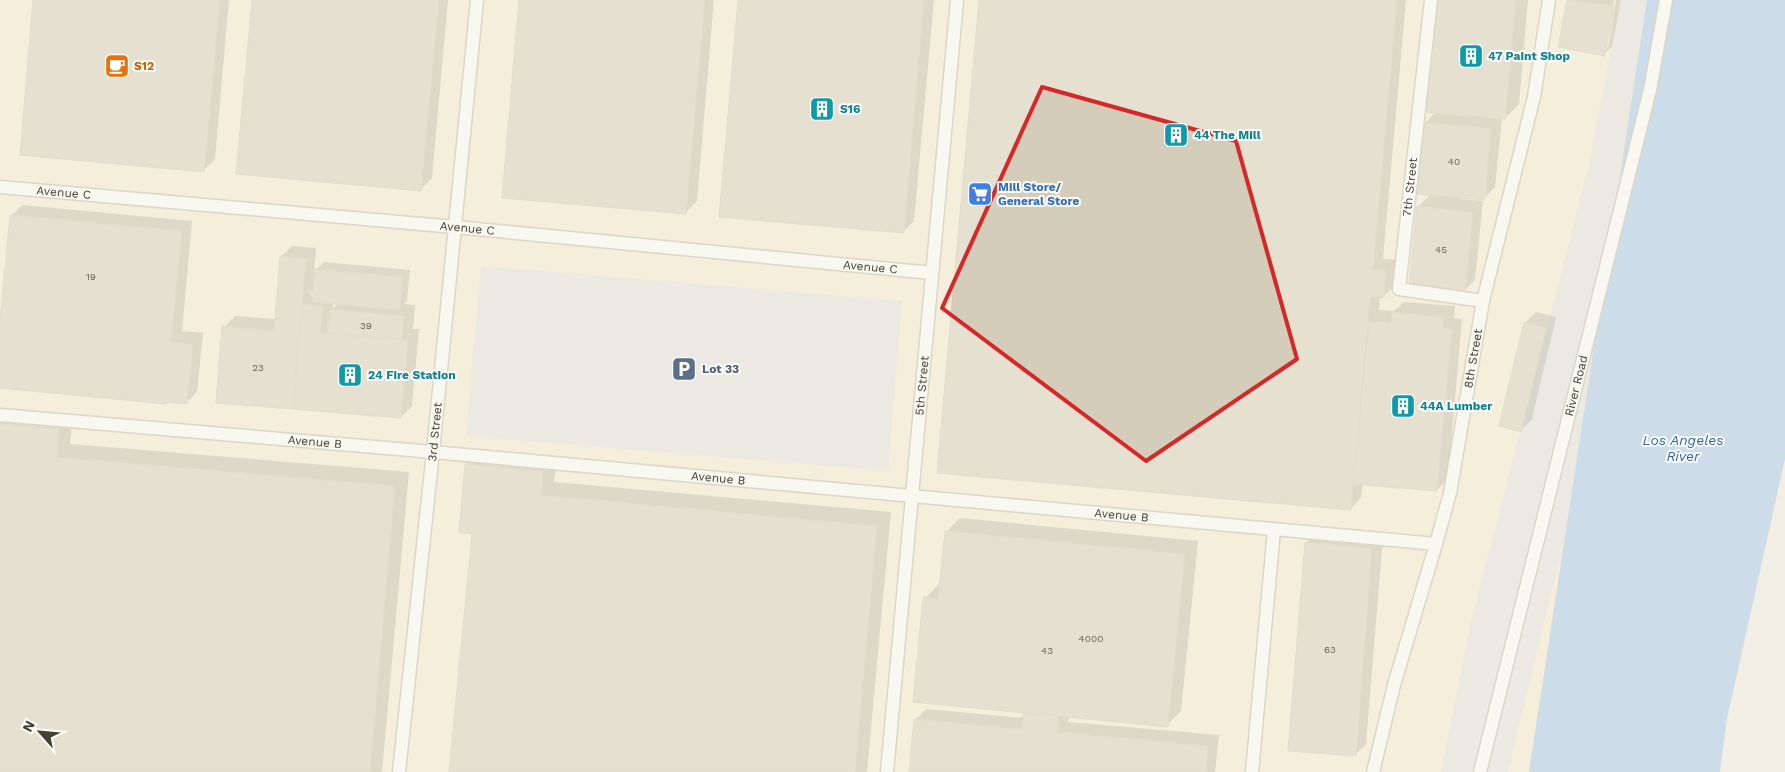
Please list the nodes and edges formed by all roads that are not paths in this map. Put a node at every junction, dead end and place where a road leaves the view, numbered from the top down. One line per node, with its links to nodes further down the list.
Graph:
1 (477, 0): 7 (lane, 3rd Street)
2 (957, 0): 8 (lane, 5th Street)
3 (1431, 0): 9 (lane, 7th Street)
4 (1549, 0): 9 (lane, 8th Street)
5 (1666, 0): 19 (lane, River Road)
6 (0, 187): 7 (lane, Avenue C)
7 (455, 227): 8 (lane, Avenue C); 11 (lane, 3rd Street)
8 (932, 273): 12 (lane, 5th Street)
9 (1483, 301): 14 (lane, 8th Street)
10 (0, 415): 11 (lane, Avenue B)
11 (433, 452): 12 (lane, Avenue B); 15 (lane, 3rd Street)
12 (912, 497): 13 (lane, Avenue B); 16 (lane, 5th Street)
13 (1274, 530): 14 (lane, Avenue B); 17 (lane)
14 (1436, 544): 18 (lane, 8th Street)
15 (399, 772)
16 (887, 772)
17 (1252, 772)
18 (1373, 772)
19 (1480, 772)

